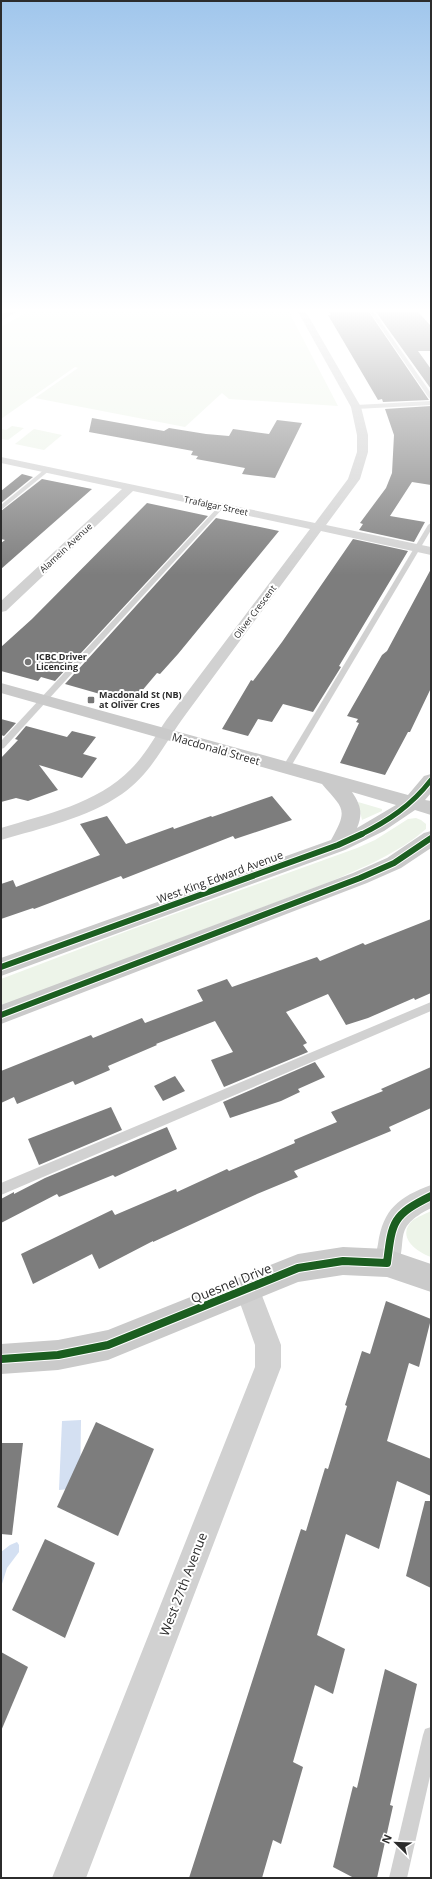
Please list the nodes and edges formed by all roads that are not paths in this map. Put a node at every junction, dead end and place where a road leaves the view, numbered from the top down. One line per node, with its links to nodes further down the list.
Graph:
1 (352, 400): 3 (street, Oliver Crescent)
2 (431, 403): 3 (lane)
3 (356, 407): 10 (street, Oliver Crescent)
4 (1, 460): 5 (street, Trafalgar Street)
5 (47, 470): 6 (street, Trafalgar Street); 8 (lane)
6 (130, 488): 7 (street, Trafalgar Street); 13 (street, Alamein Avenue)
7 (221, 507): 10 (street, Trafalgar Street); 15 (lane)
8 (1, 508)
9 (431, 525): 11 (lane)
10 (318, 528): 11 (street, Trafalgar Street); 16 (street, Oliver Crescent)
11 (418, 549): 12 (street, Trafalgar Street); 18 (lane)
12 (431, 551)
13 (1, 608)
14 (1, 688): 15 (main road, Macdonald Street)
15 (43, 700): 16 (main road, Macdonald Street); 17 (lane)
16 (165, 734): 18 (main road, Macdonald Street); 23 (street, Oliver Crescent)
17 (1, 746)
18 (286, 768): 20 (main road, Macdonald Street)
19 (431, 780): 21 (main road, West King Edward Avenue)
20 (330, 781): 21 (main road, Macdonald Street); 25 (main road)
21 (412, 803): 22 (main road, Macdonald Street); 25 (main road, West King Edward Avenue)
22 (431, 808)
23 (1, 834)
24 (431, 838): 28 (main road)
25 (338, 845): 26 (main road, West King Edward Avenue)
26 (1, 967)
27 (431, 1006): 29 (lane)
28 (1, 1014)
29 (1, 1189)
30 (431, 1196): 31 (street)
31 (387, 1263): 32 (main road, Quesnel Drive); 33 (main road, Quesnel Drive)
32 (431, 1278)
33 (247, 1289): 34 (main road, Quesnel Drive); 36 (street, West 27th Avenue)
34 (1, 1359)
35 (431, 1735): 37 (lane)
36 (69, 1878)
37 (398, 1878)

